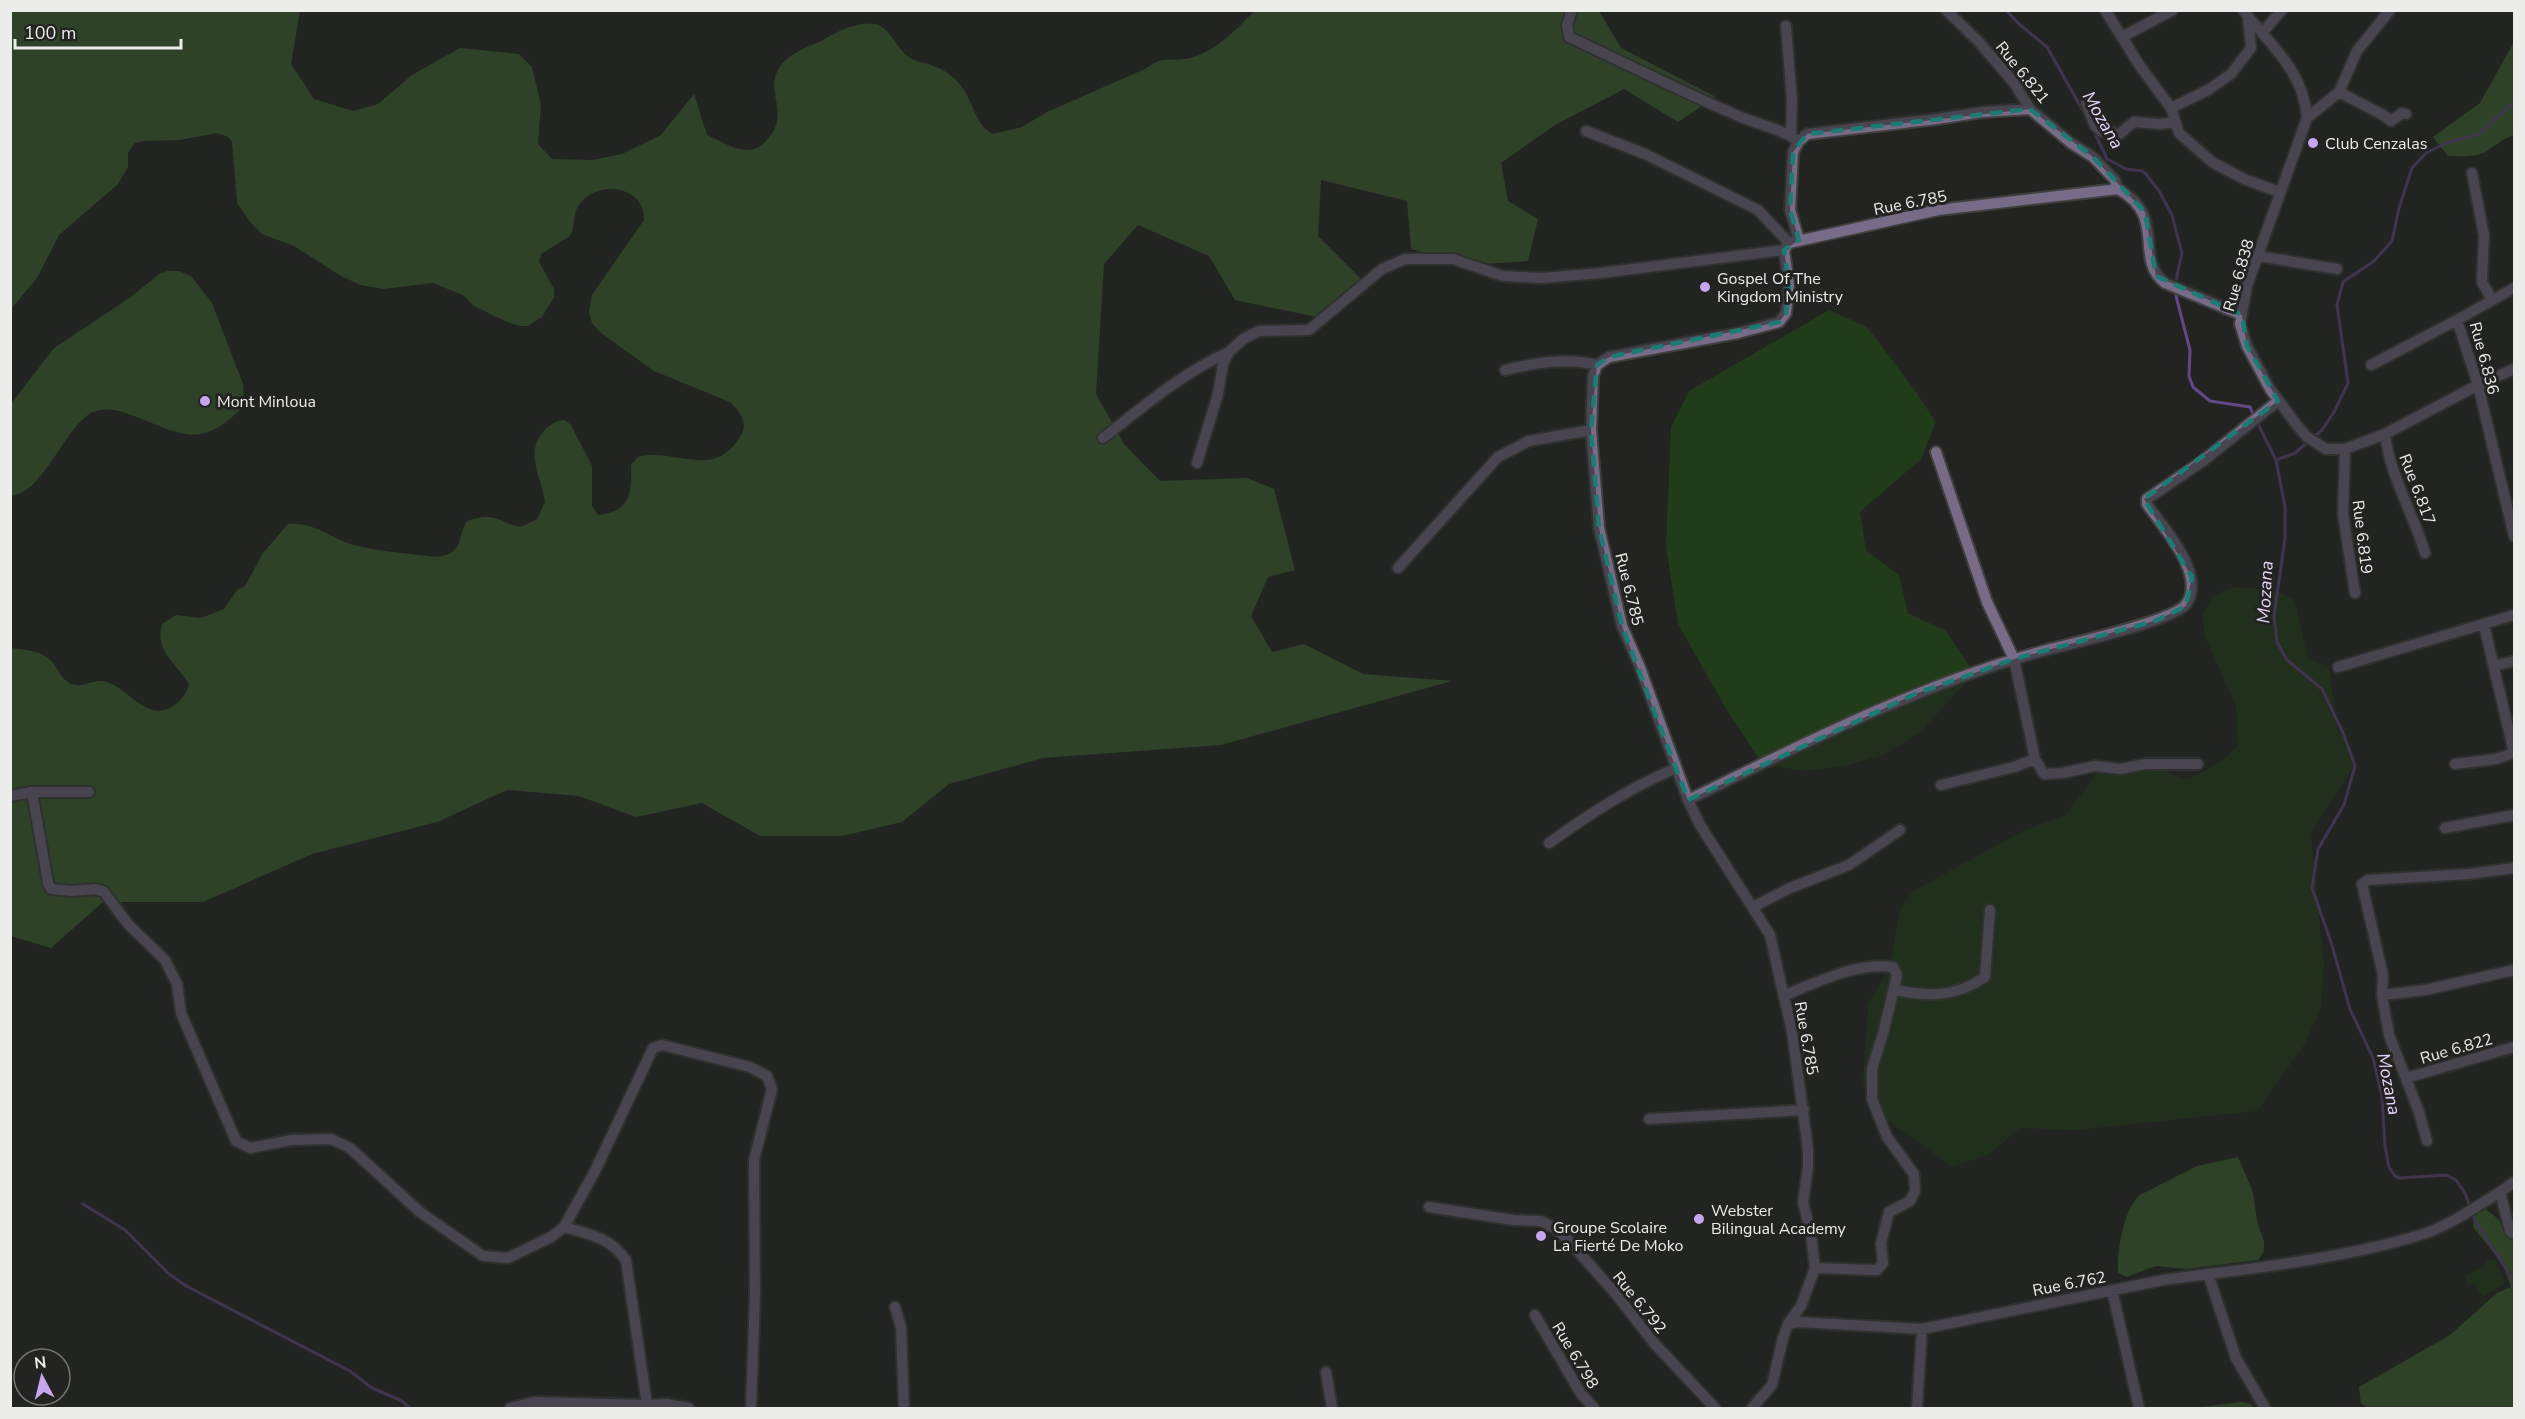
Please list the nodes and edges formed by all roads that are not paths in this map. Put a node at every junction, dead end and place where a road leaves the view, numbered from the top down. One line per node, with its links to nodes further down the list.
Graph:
1 (1572, 10): 19 (street)
2 (1946, 10): 14 (street, Rue 6.821)
3 (2105, 10): 10 (street)
4 (2173, 10): 10 (street)
5 (2282, 10): 9 (street)
6 (2390, 10): 11 (street)
7 (2245, 14): 9 (street); 13 (street)
8 (1786, 26): 19 (street)
9 (2262, 33): 16 (street)
10 (2122, 37): 13 (street)
11 (2339, 92): 15 (street); 16 (street)
12 (2086, 103): 17 (street)
13 (2171, 108): 17 (street)
14 (2030, 109): 19 (street); 21 (street, Rue 6.821)
15 (2406, 114)
16 (2307, 117): 22 (street, Rue 6.838)
17 (2175, 122): 22 (street)
18 (1586, 131): 23 (street)
19 (1795, 138): 23 (street)
20 (2472, 173): 27 (street)
21 (2118, 189): 23 (street, Rue 6.785); 28 (street, Rue 6.821)
22 (2279, 192): 24 (street, Rue 6.838)
23 (1791, 244): 30 (street, Rue 6.785); 31 (street)
24 (2258, 256): 25 (street); 28 (street, Rue 6.838)
25 (2337, 268)
26 (2514, 288): 27 (street, Rue 6.836)
27 (2492, 300): 29 (street, Rue 6.836)
28 (2242, 315): 36 (street, Rue 6.838)
29 (2457, 320): 32 (street); 35 (street, Rue 6.836)
30 (1229, 352): 39 (street, Rue 6.785); 42 (street)
31 (1597, 364): 34 (street); 37 (street, Rue 6.785)
32 (2371, 365)
33 (2514, 369): 35 (street)
34 (1505, 370)
35 (2478, 385): 38 (street); 43 (street, Rue 6.836)
36 (2278, 401): 40 (street, Rue 6.838); 49 (street)
37 (1591, 430): 45 (street); 57 (street, Rue 6.785)
38 (2385, 434): 40 (street); 44 (street, Rue 6.817)
39 (1103, 438)
40 (2345, 449): 46 (street, Rue 6.819)
41 (1936, 452): 49 (street)
42 (1197, 463)
43 (2514, 536)
44 (2425, 554)
45 (1398, 568)
46 (2355, 593)
47 (2514, 615): 48 (street)
48 (2484, 625): 51 (street); 52 (street)
49 (2014, 659): 54 (street); 62 (street)
50 (2514, 662): 51 (street)
51 (2494, 666): 53 (street)
52 (2338, 667)
53 (2514, 753): 56 (street)
54 (2035, 759): 55 (street); 58 (street)
55 (2198, 764)
56 (2455, 764)
57 (1676, 768): 62 (street, Rue 6.785); 66 (street)
58 (1941, 784)
59 (32, 792): 60 (street); 61 (street); 82 (street)
60 (89, 792)
61 (10, 796)
62 (1688, 800): 68 (street, Rue 6.785)
63 (2514, 815): 64 (street)
64 (2445, 828)
65 (1900, 830): 68 (street)
66 (1548, 843)
67 (2514, 868): 73 (street)
68 (1753, 907): 72 (street, Rue 6.785)
69 (1990, 910): 71 (street)
70 (2514, 970): 73 (street)
71 (1895, 990): 72 (street); 84 (street)
72 (1785, 995): 76 (street, Rue 6.785)
73 (2382, 995): 75 (street)
74 (2514, 1047): 75 (street, Rue 6.822)
75 (2406, 1078): 78 (street)
76 (1803, 1110): 77 (street); 84 (street, Rue 6.785)
77 (1649, 1119)
78 (2427, 1141)
79 (2514, 1182): 80 (street, Rue 6.762)
80 (2500, 1192): 83 (street); 85 (street, Rue 6.762)
81 (1430, 1207): 99 (street, Rue 6.792)
82 (564, 1227): 92 (street); 95 (street)
83 (2514, 1234)
84 (1815, 1268): 89 (street, Rue 6.785)
85 (2208, 1274): 86 (street, Rue 6.762); 103 (street)
86 (2112, 1290): 90 (street, Rue 6.762); 102 (street)
87 (896, 1307): 96 (street)
88 (1535, 1315): 98 (street, Rue 6.798)
89 (1788, 1324): 90 (street, Rue 6.762); 100 (street, Rue 6.785)
90 (1922, 1329): 101 (street)
91 (1326, 1372): 97 (street)
92 (647, 1407): 93 (street); 94 (street)
93 (510, 1408)
94 (689, 1408)
95 (751, 1408)
96 (904, 1408)
97 (1332, 1408)
98 (1594, 1408)
99 (1715, 1408)
100 (1752, 1408)
101 (1917, 1408)
102 (2139, 1408)
103 (2265, 1408)

